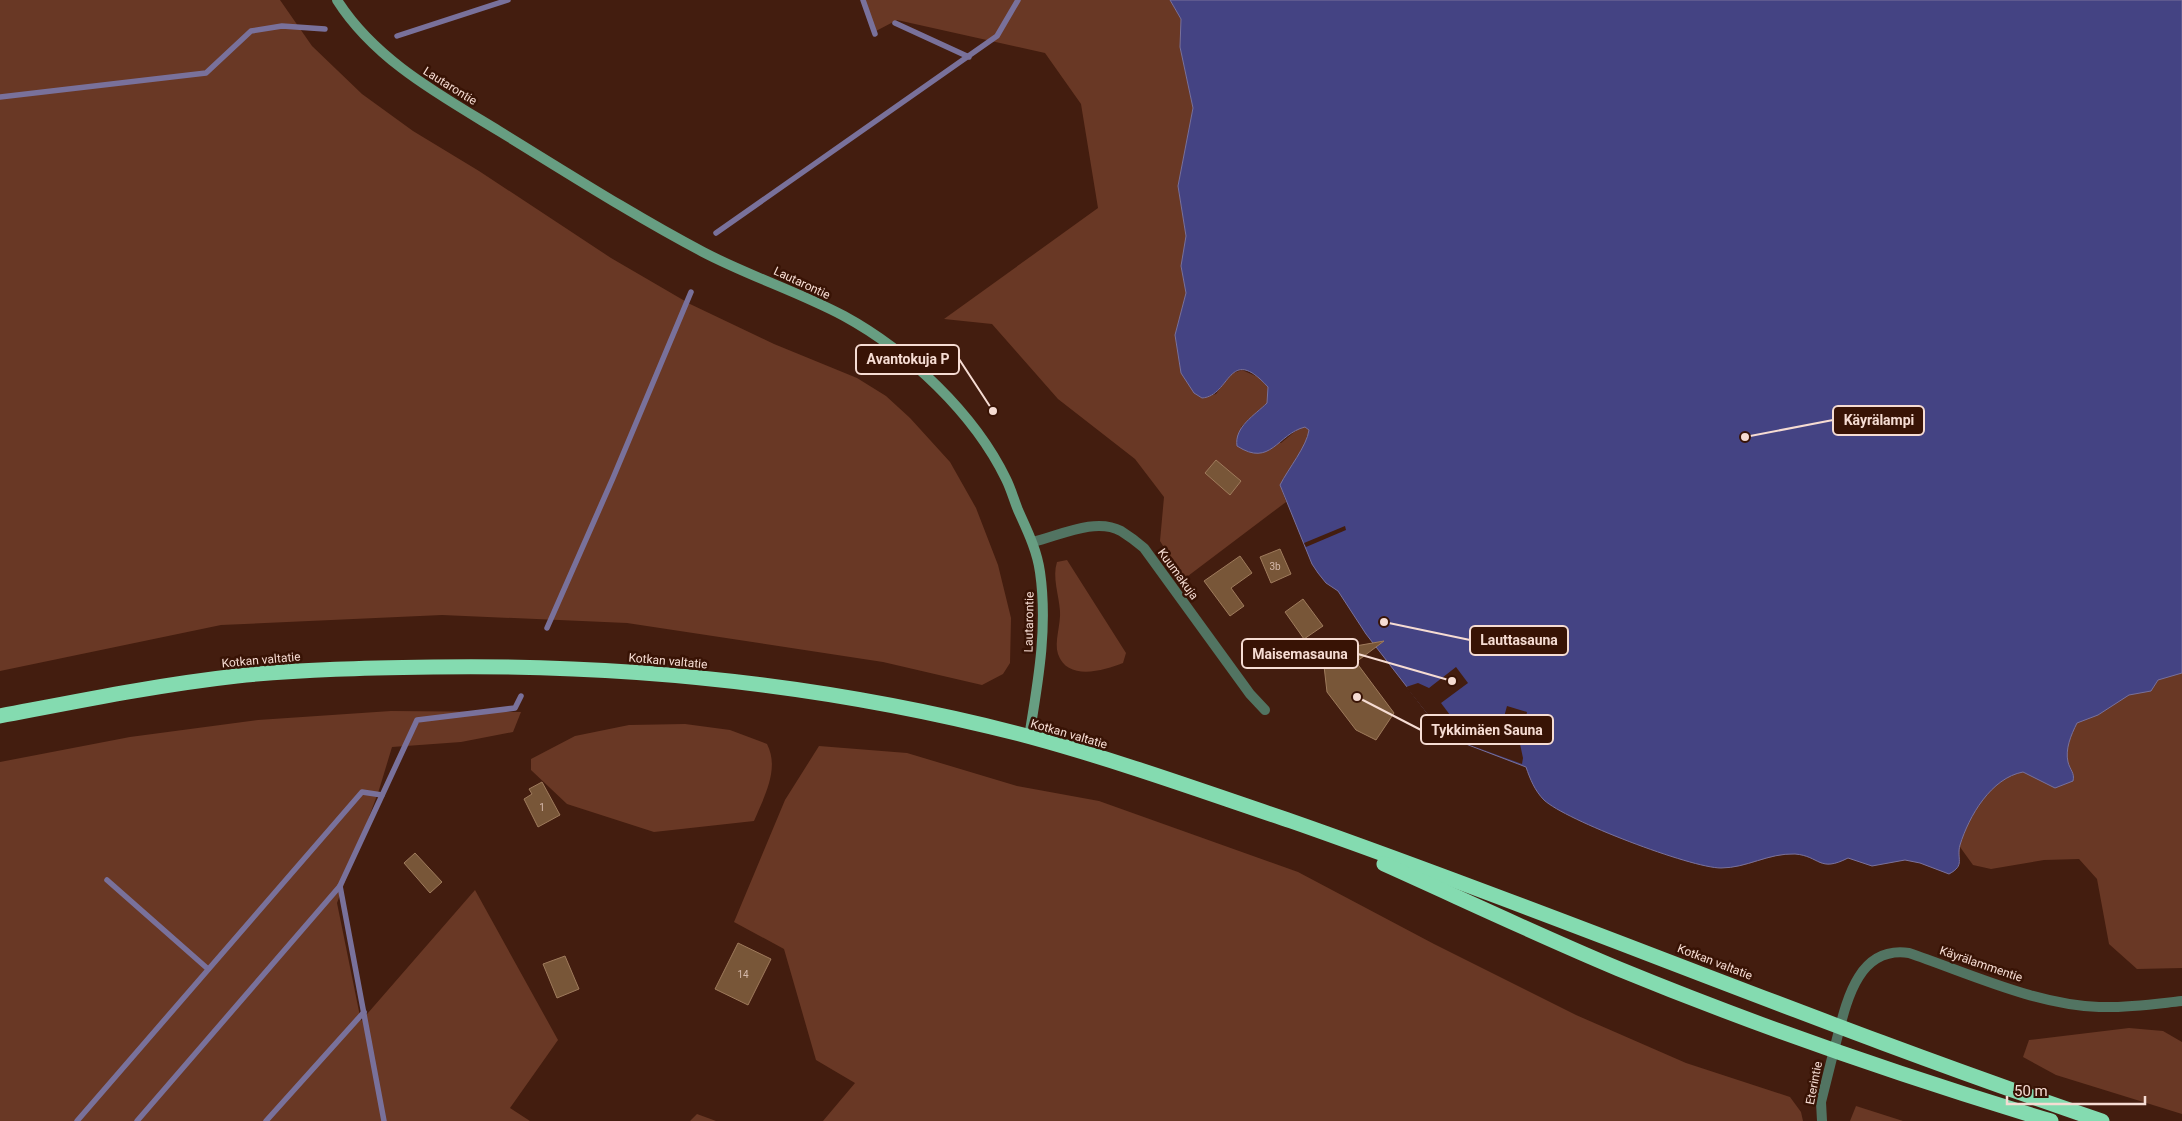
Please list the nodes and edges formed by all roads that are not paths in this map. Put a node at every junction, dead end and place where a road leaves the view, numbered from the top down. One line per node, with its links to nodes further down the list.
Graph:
1 (337, 0): 2 (street, Lautarontie)
2 (1033, 542): 3 (street, Kuumakuja); 5 (street, Lautarontie)
3 (1265, 710)
4 (0, 716): 5 (highway, Kotkan valtatie)
5 (1029, 737): 6 (highway, Kotkan valtatie)
6 (1318, 831): 8 (highway, Kotkan valtatie); 9 (highway, Kotkan valtatie)
7 (2182, 1001): 8 (street, Käyrälammentie)
8 (1841, 1026): 9 (street, Käyrälammentie); 12 (highway, Kotkan valtatie)
9 (1834, 1050): 10 (street, Eterintie); 11 (highway, Kotkan valtatie)
10 (1822, 1121)
11 (2051, 1121)
12 (2102, 1121)

